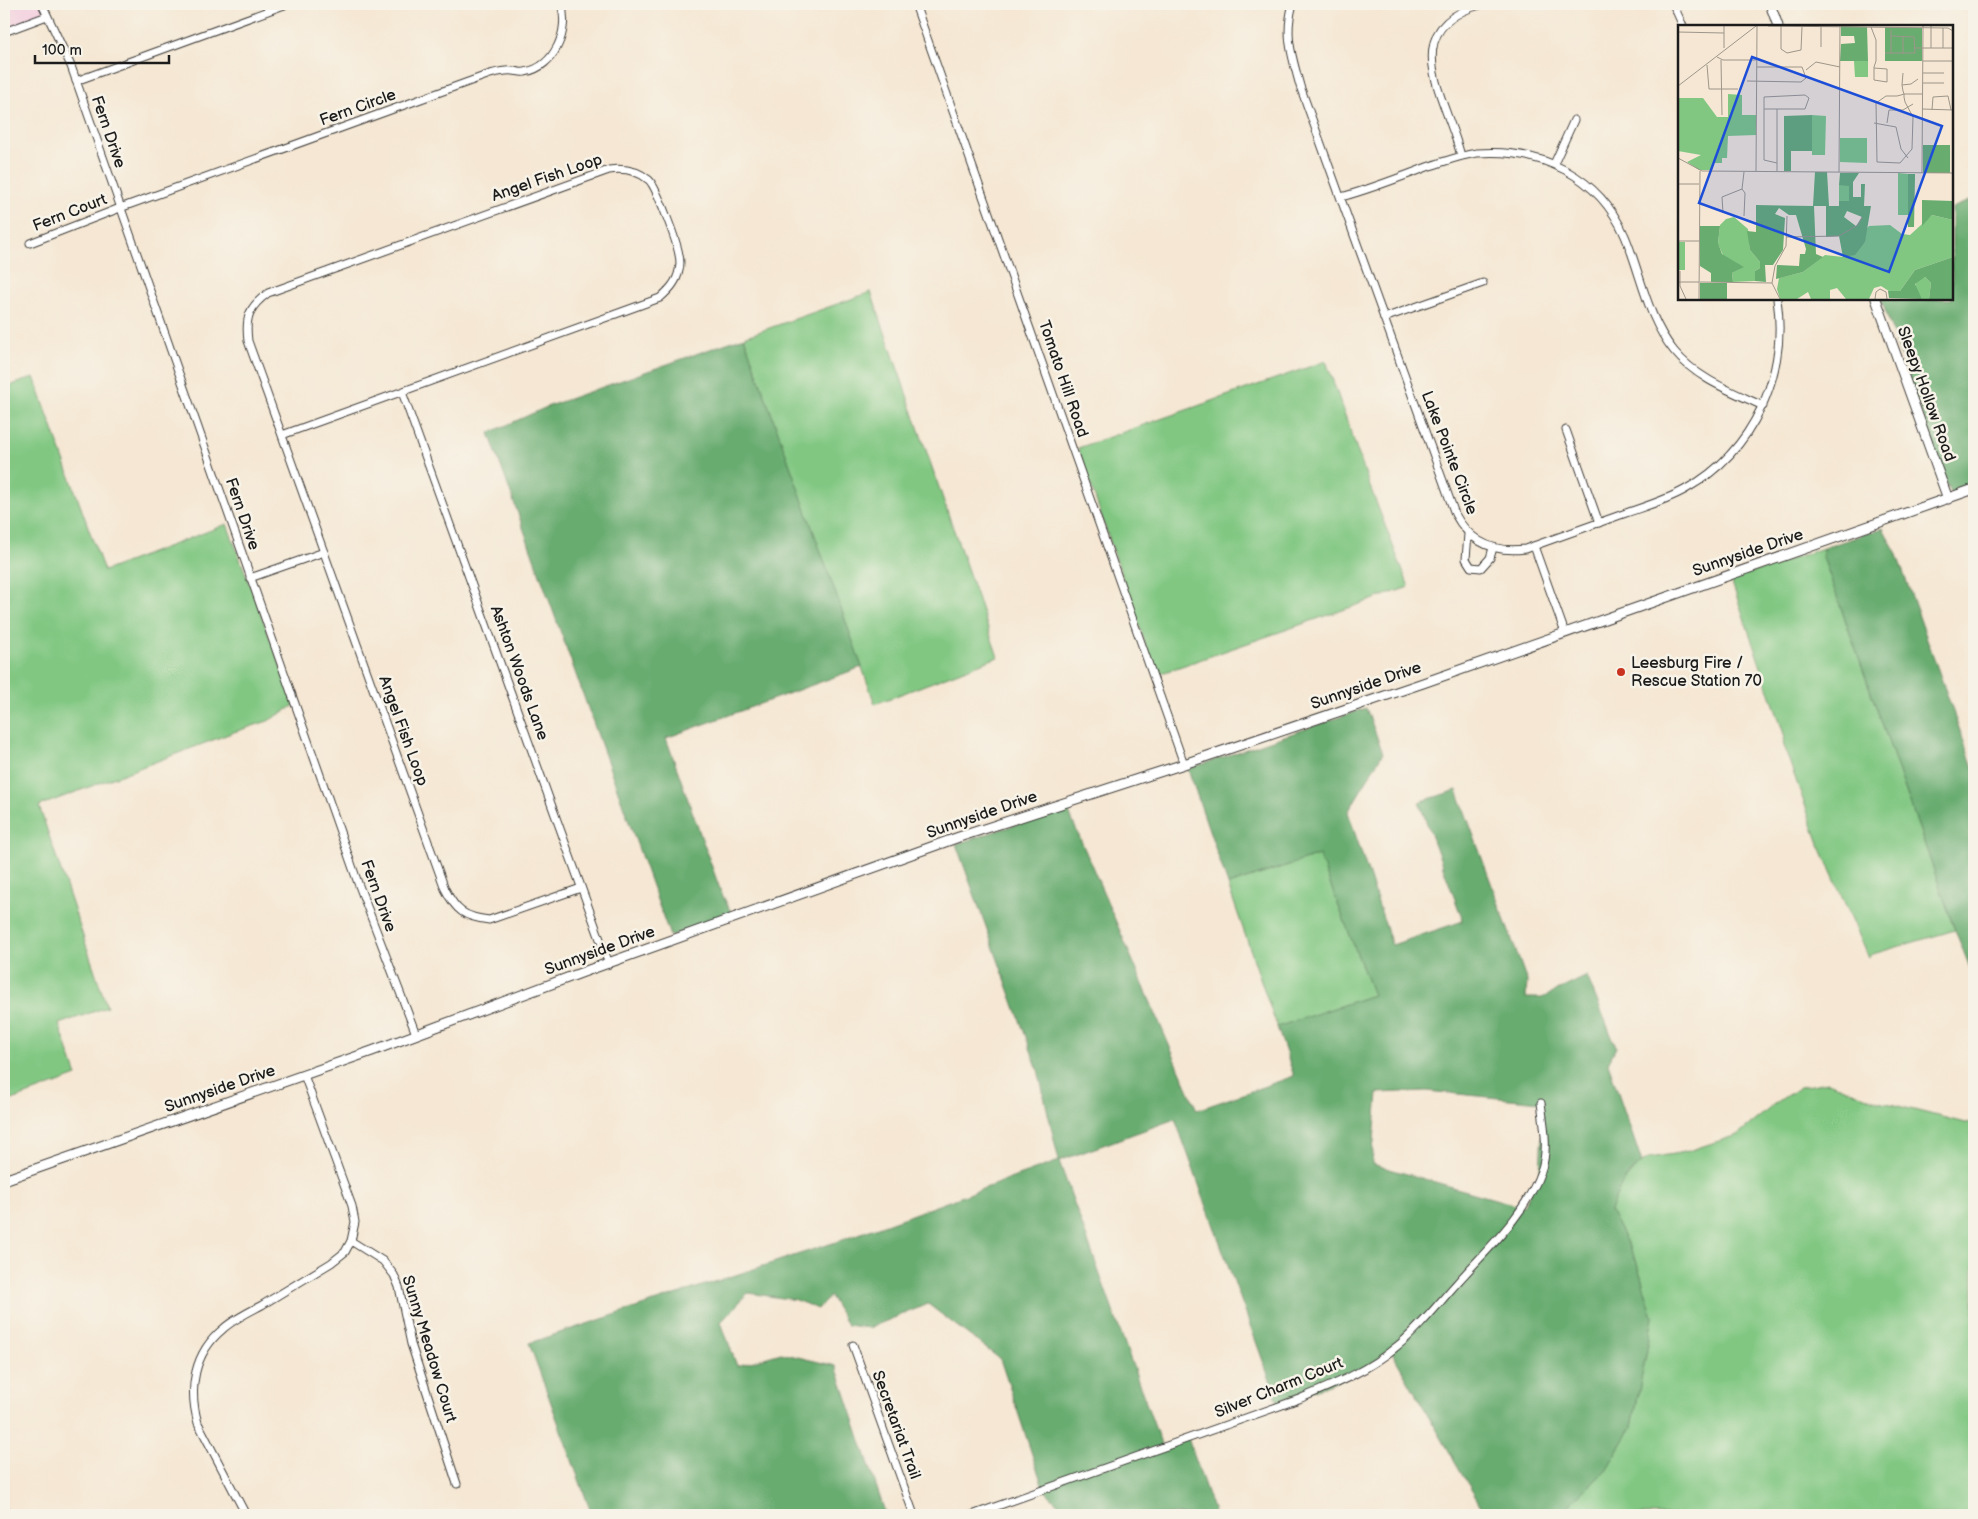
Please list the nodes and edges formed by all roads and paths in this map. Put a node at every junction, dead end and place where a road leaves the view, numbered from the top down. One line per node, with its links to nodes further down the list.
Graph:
1 (42, 4): 9 (street, Fern Drive)
2 (287, 4): 13 (street)
3 (561, 4): 18 (street, Fern Circle)
4 (915, 4): 37 (street, Tomato Hill Road)
5 (1293, 4): 17 (street, Lake Pointe Circle)
6 (1483, 4): 15 (street)
7 (1673, 4): 10 (street)
8 (1770, 4): 11 (street)
9 (47, 16): 12 (street); 13 (street, Fern Drive)
10 (1683, 25)
11 (1778, 25)
12 (4, 32)
13 (76, 81): 18 (street, Fern Drive)
14 (1574, 120): 16 (street)
15 (1461, 156): 16 (street); 17 (street)
16 (1554, 164): 25 (street)
17 (1341, 197): 23 (street, Lake Pointe Circle)
18 (120, 208): 19 (street, Fern Court); 35 (street, Fern Drive)
19 (30, 243)
20 (1483, 283): 23 (street)
21 (1777, 300): 25 (street, Lake Pointe Circle)
22 (1876, 300): 29 (street, Sleepy Hollow Road)
23 (1384, 318): 31 (street, Lake Pointe Circle)
24 (402, 392): 27 (street, Angel Fish Loop); 27 (street, Angel Fish Loop); 38 (street, Ashton Woods Lane)
25 (1763, 406): 30 (street, Lake Pointe Circle)
26 (1566, 430): 30 (street)
27 (282, 435): 34 (street, Angel Fish Loop)
28 (1974, 489): 29 (street, Sunnyside Drive)
29 (1948, 499): 36 (street, Sunnyside Drive)
30 (1598, 523): 32 (street, Lake Pointe Circle)
31 (1468, 534): 33 (street, Lake Pointe Circle); 33 (street)
32 (1534, 546): 33 (street, Lake Pointe Circle); 36 (street)
33 (1494, 548)
34 (324, 552): 35 (street); 38 (street, Angel Fish Loop)
35 (250, 578): 40 (street, Fern Drive)
36 (1565, 633): 37 (street, Sunnyside Drive)
37 (1184, 764): 39 (street, Sunnyside Drive)
38 (581, 888): 39 (street, Ashton Woods Lane)
39 (609, 964): 40 (street, Sunnyside Drive)
40 (416, 1034): 41 (street, Sunnyside Drive)
41 (304, 1075): 43 (street, Sunnyside Drive); 44 (street)
42 (1541, 1103): 51 (street, Silver Charm Court)
43 (4, 1180)
44 (351, 1241): 46 (street, Sunny Meadow Court); 49 (street)
45 (853, 1345): 50 (street, Secretariat Trail)
46 (457, 1484)
47 (4, 1508): 48 (street)
48 (6, 1515)
49 (246, 1515)
50 (914, 1515)
51 (972, 1515)

